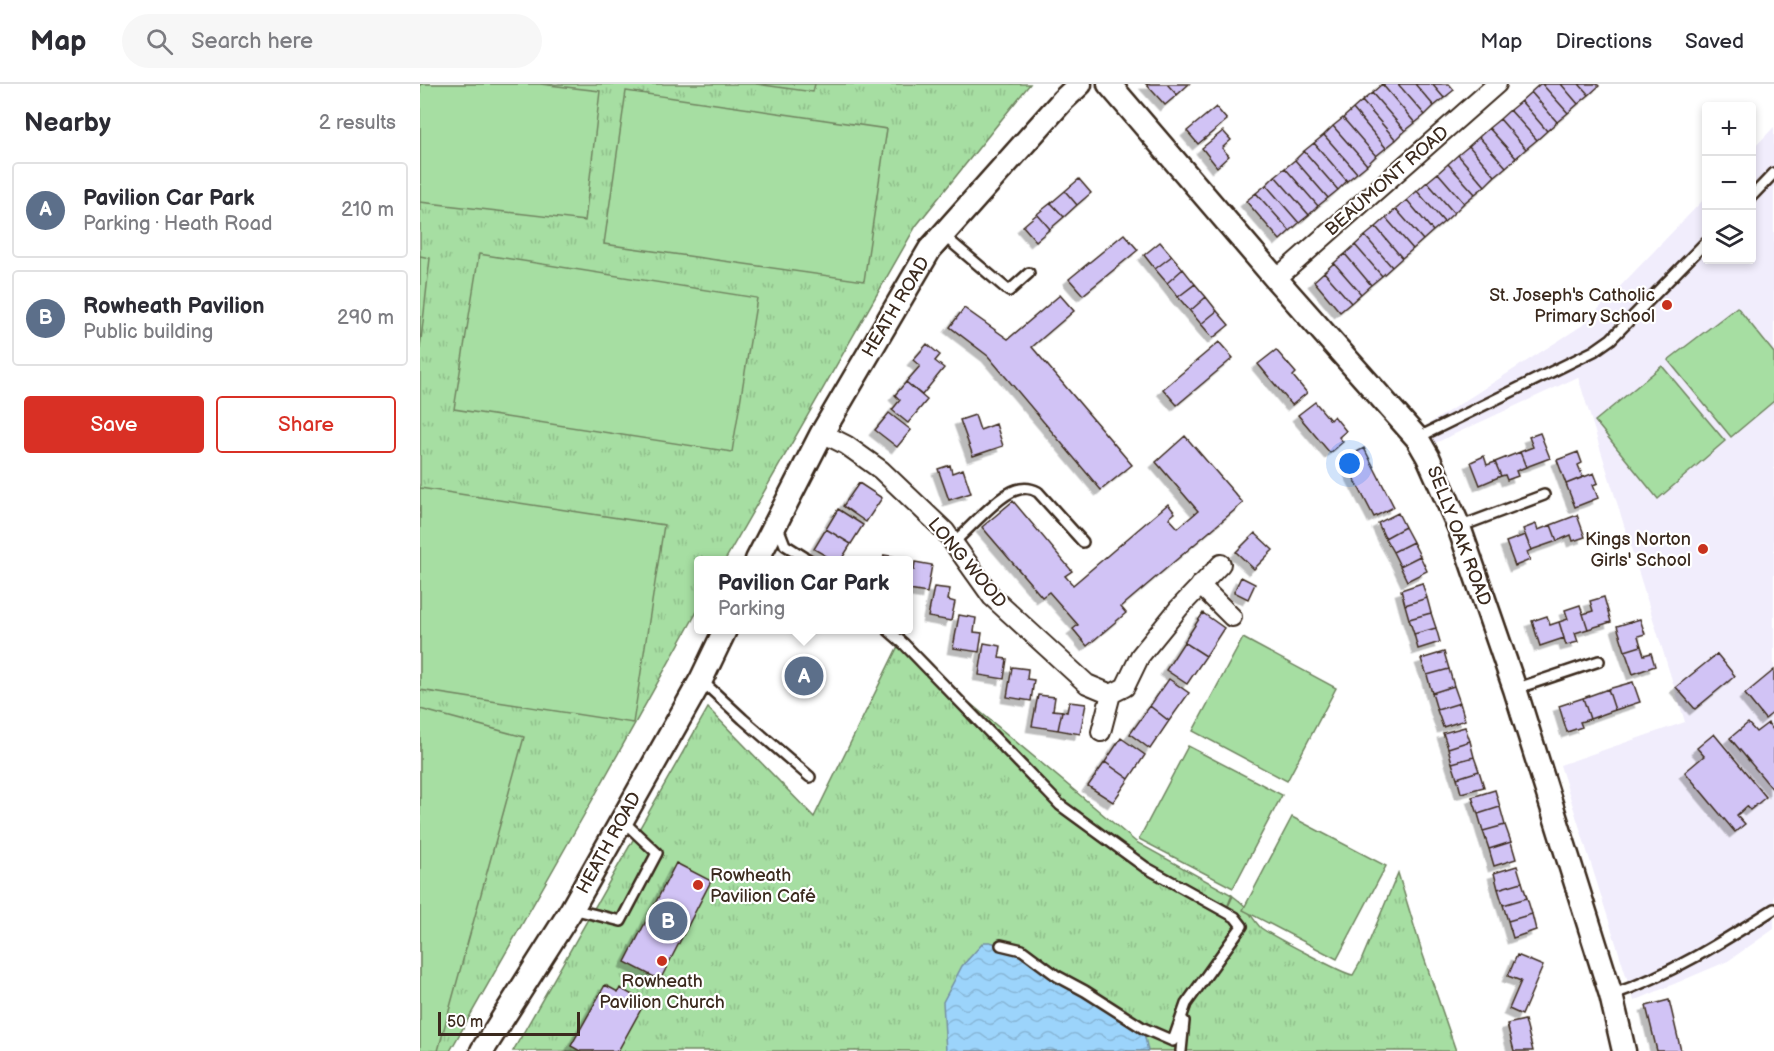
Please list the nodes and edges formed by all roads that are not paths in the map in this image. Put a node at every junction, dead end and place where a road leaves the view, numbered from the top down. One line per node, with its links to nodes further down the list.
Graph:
1 (1080, 84): 6 (street, HEATH ROAD)
2 (1109, 84): 9 (street, SELLY OAK ROAD)
3 (1497, 84): 9 (street, BEAUMONT ROAD)
4 (1774, 173): 5 (lane)
5 (1756, 192)
6 (943, 235): 8 (lane); 10 (street, HEATH ROAD)
7 (1702, 247): 11 (lane)
8 (1029, 273)
9 (1276, 279): 11 (street, SELLY OAK ROAD)
10 (822, 433): 13 (street, HEATH ROAD); 16 (street, LONG WOOD)
11 (1417, 438): 14 (street, SELLY OAK ROAD)
12 (1544, 495): 14 (lane)
13 (776, 522): 17 (street, HEATH ROAD); 18 (lane)
14 (1460, 527): 26 (street, SELLY OAK ROAD)
15 (1083, 542): 16 (lane)
16 (953, 543): 27 (street, LONG WOOD)
17 (759, 556)
18 (802, 556)
19 (1221, 564): 20 (street)
20 (1200, 585): 21 (street); 27 (street)
21 (1232, 617)
22 (722, 634): 25 (street, HEATH ROAD)
23 (893, 634): 35 (lane)
24 (1599, 662): 26 (lane)
25 (701, 680): 29 (lane); 30 (street, HEATH ROAD)
26 (1515, 689): 34 (street, SELLY OAK ROAD)
27 (1111, 694): 28 (street)
28 (1101, 732)
29 (810, 777)
30 (622, 820): 31 (street, HEATH ROAD); 31 (lane)
31 (572, 909): 36 (street, HEATH ROAD)
32 (1774, 909): 34 (lane)
33 (1001, 945): 35 (lane)
34 (1611, 995): 38 (street, SELLY OAK ROAD)
35 (1186, 1004): 37 (lane)
36 (482, 1051)
37 (1181, 1051)
38 (1624, 1051)

